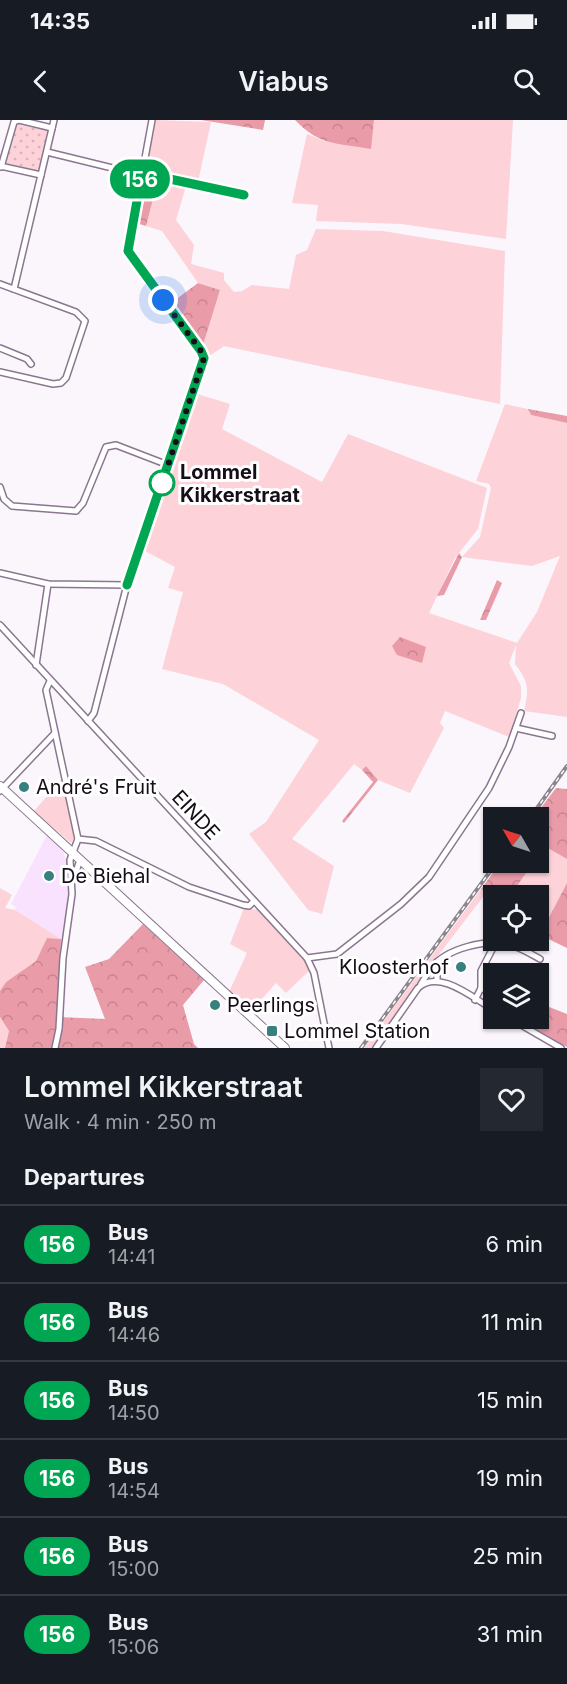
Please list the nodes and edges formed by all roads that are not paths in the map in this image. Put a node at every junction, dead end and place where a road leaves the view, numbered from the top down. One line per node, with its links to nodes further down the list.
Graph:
1 (54, 120): 3 (street)
2 (152, 120): 6 (street)
3 (52, 128): 4 (street); 5 (street)
4 (47, 152): 6 (street); 7 (street)
5 (1, 166): 7 (street)
6 (141, 174): 8 (street); 14 (street)
7 (41, 176): 10 (street)
8 (244, 195)
9 (0, 284): 10 (street)
10 (14, 289): 13 (street)
11 (0, 348): 12 (street)
12 (30, 364)
13 (1, 373)
14 (168, 465): 15 (street); 18 (street)
15 (0, 487)
16 (0, 573): 17 (street)
17 (48, 584): 18 (street); 20 (street)
18 (127, 585): 23 (street)
19 (0, 625): 20 (street, EINDE)
20 (36, 665): 21 (street, EINDE)
21 (50, 681): 23 (street, EINDE); 25 (street)
22 (521, 713): 24 (street)
23 (88, 721): 32 (street, EINDE)
24 (516, 728): 26 (street); 36 (street)
25 (55, 733): 27 (street); 28 (street)
26 (552, 736)
27 (1, 789): 29 (main road)
28 (78, 839): 29 (street); 32 (street)
29 (71, 851): 30 (main road); 31 (street)
30 (80, 860): 31 (street); 47 (main road)
31 (72, 885): 46 (street)
32 (254, 900): 36 (street, EINDE)
33 (483, 946): 38 (street)
34 (491, 951): 41 (street)
35 (523, 951): 37 (street)
36 (307, 958): 48 (street, EINDE)
37 (540, 959)
38 (431, 968): 39 (street); 40 (street)
39 (437, 980): 40 (street); 42 (street)
40 (420, 986): 49 (street)
41 (481, 988): 42 (street)
42 (475, 1000): 43 (street)
43 (483, 1004)
44 (531, 1029): 45 (street)
45 (551, 1042): 50 (street); 51 (street)
46 (55, 1048)
47 (285, 1048)
48 (329, 1048)
49 (376, 1048)
50 (546, 1048)
51 (561, 1048)

